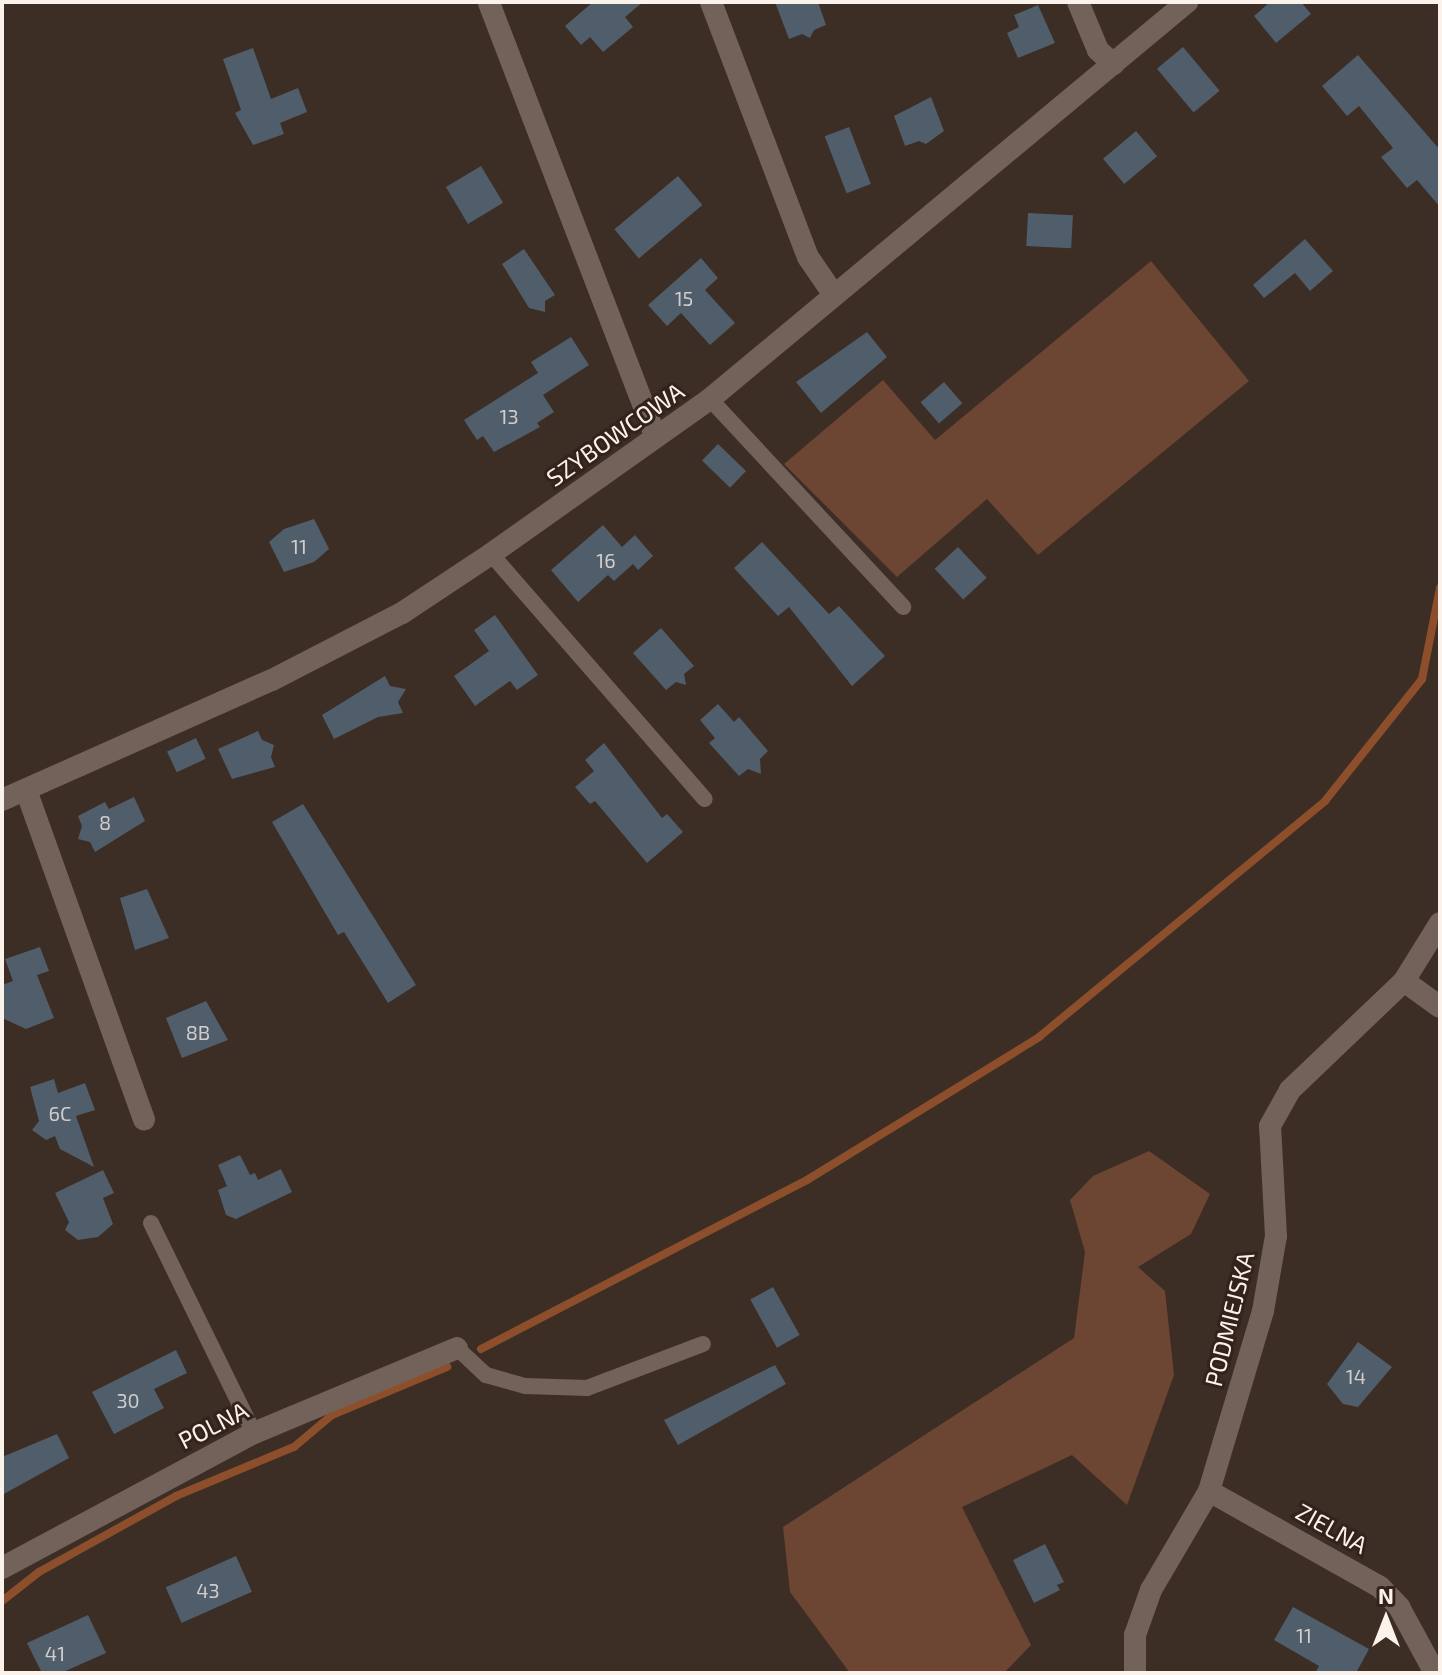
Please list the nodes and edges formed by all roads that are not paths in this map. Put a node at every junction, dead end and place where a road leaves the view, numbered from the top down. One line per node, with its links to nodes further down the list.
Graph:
1 (711, 2): 6 (street)
2 (1078, 2): 5 (street)
3 (1187, 2): 5 (street, SZYBOWCOWA)
4 (489, 3): 8 (street)
5 (1113, 64): 6 (street, SZYBOWCOWA)
6 (834, 295): 7 (street, SZYBOWCOWA)
7 (710, 399): 8 (street, SZYBOWCOWA); 10 (lane)
8 (656, 437): 9 (street, SZYBOWCOWA)
9 (491, 554): 11 (street, SZYBOWCOWA); 12 (lane)
10 (903, 607)
11 (26, 790): 13 (street, SZYBOWCOWA); 17 (street)
12 (705, 799)
13 (2, 800)
14 (1440, 923): 15 (street, PODMIEJSKA)
15 (1404, 981): 16 (street); 22 (street, PODMIEJSKA)
16 (1440, 1007)
17 (144, 1120)
18 (151, 1223): 21 (lane)
19 (703, 1344): 20 (lane)
20 (457, 1348): 21 (street, POLNA)
21 (254, 1433): 23 (street, POLNA)
22 (1209, 1491): 24 (street, PODMIEJSKA); 25 (street, ZIELNA)
23 (2, 1568)
24 (1135, 1673)
25 (1435, 1673)

